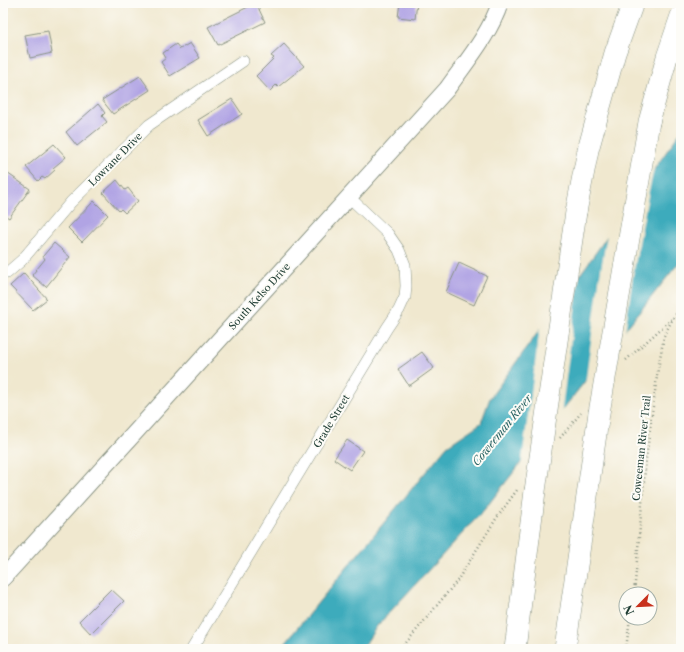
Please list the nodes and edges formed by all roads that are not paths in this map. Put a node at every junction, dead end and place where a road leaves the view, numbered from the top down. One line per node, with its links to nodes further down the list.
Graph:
1 (500, 3): 5 (main road, South Kelso Drive)
2 (633, 3): 9 (highway, bridge)
3 (681, 16): 10 (highway, bridge)
4 (243, 61): 6 (street, Lowrane Drive)
5 (349, 197): 7 (main road, South Kelso Drive); 8 (street, Grade Street)
6 (3, 274)
7 (3, 578)
8 (192, 649)
9 (516, 649)
10 (565, 649)

